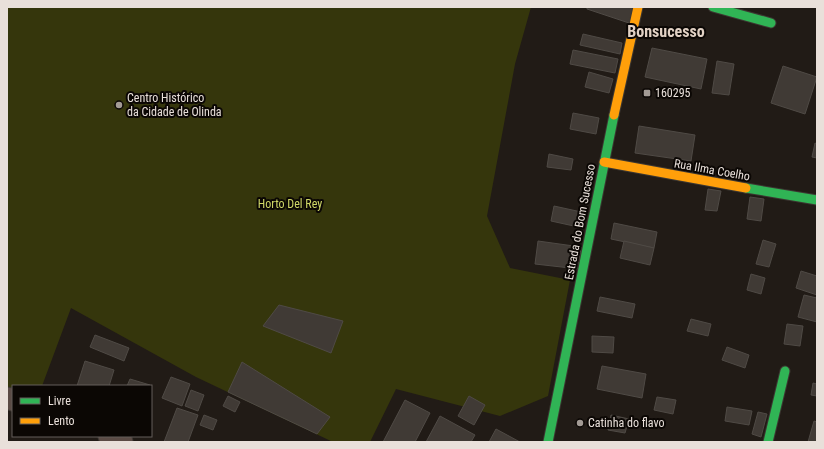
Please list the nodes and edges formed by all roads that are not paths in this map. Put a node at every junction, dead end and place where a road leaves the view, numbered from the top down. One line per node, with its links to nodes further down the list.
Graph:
1 (638, 7): 4 (street, Estrada do Bom Sucesso)
2 (713, 7): 3 (street)
3 (771, 23)
4 (604, 162): 5 (street, Rua Ilma Coelho); 9 (street, Estrada do Bom Sucesso)
5 (817, 200)
6 (785, 371): 10 (street)
7 (111, 437): 8 (street)
8 (122, 442)
9 (548, 442)
10 (768, 442)

